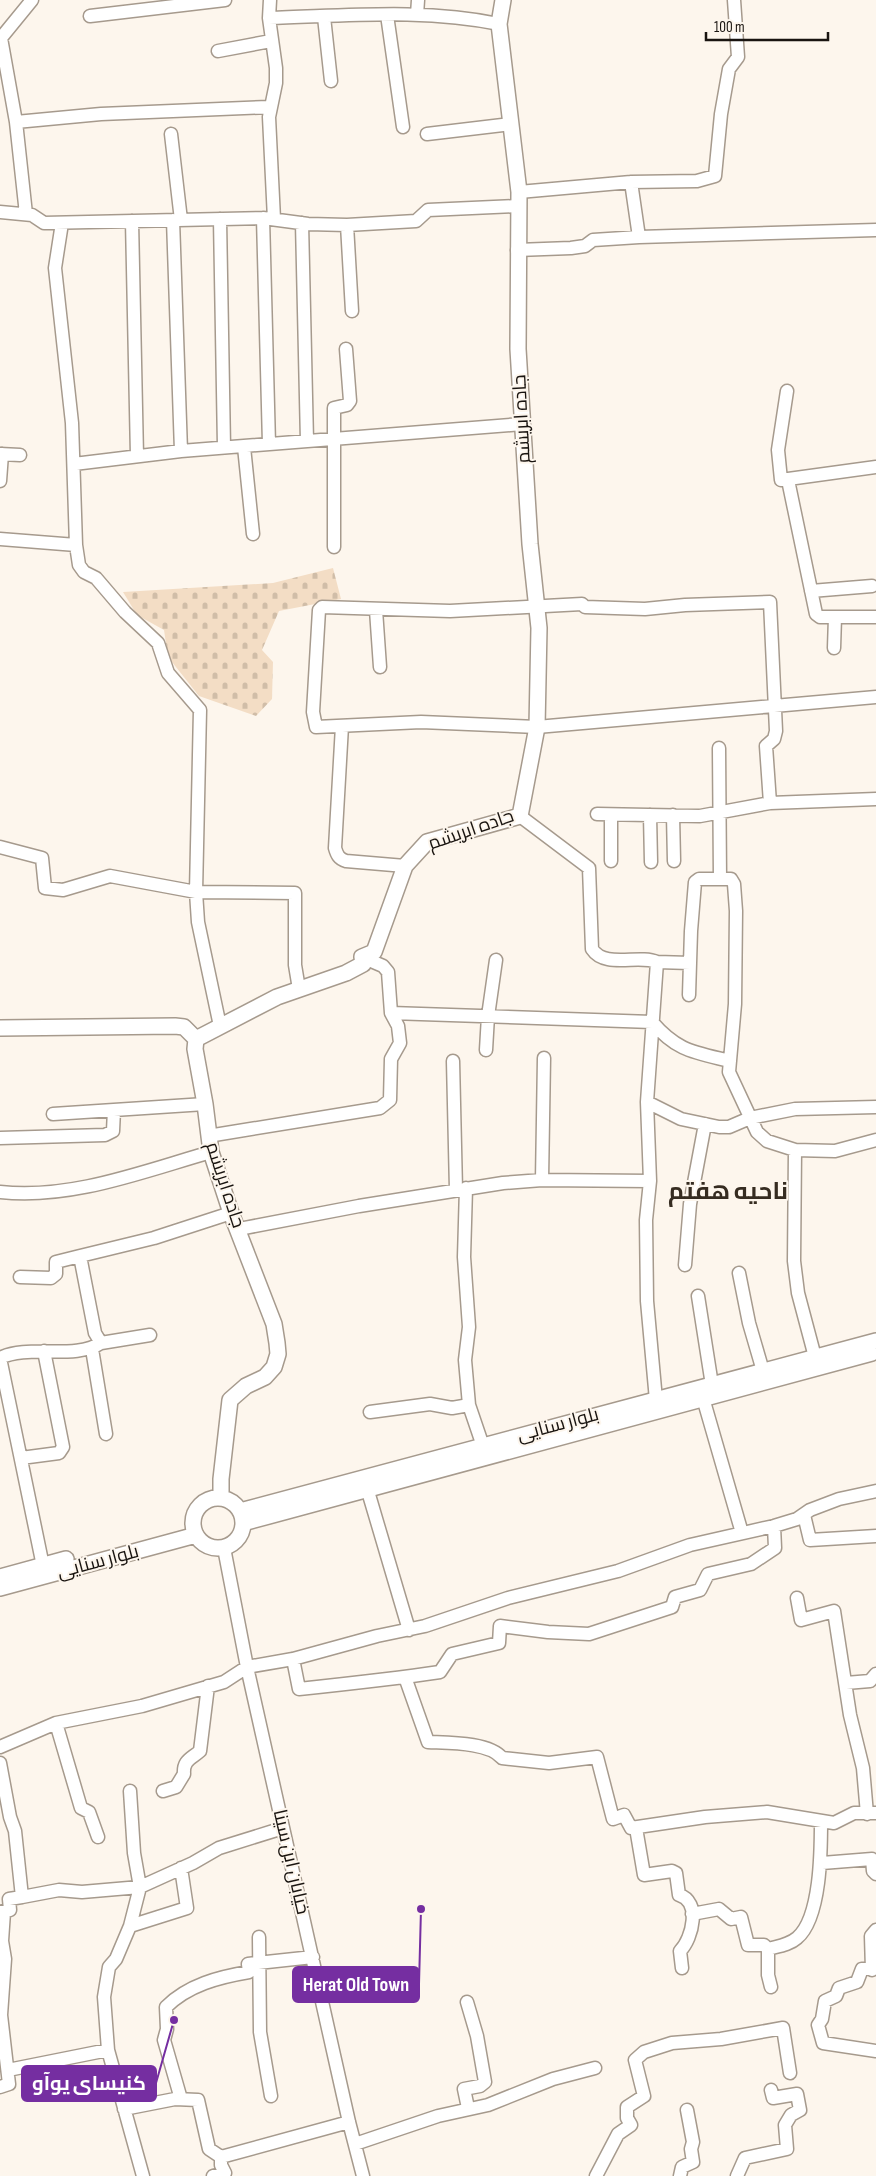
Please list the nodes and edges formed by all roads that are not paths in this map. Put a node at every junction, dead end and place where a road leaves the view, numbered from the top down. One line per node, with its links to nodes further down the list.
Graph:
1 (32, 0): 13 (street)
2 (225, 0): 9 (street)
3 (270, 0): 11 (street)
4 (418, 0): 8 (street)
5 (503, 0): 12 (main road, جاده ابریشم)
6 (734, 0): 24 (street)
7 (387, 15): 8 (street); 10 (street); 21 (street)
8 (417, 15): 12 (street)
9 (90, 16)
10 (324, 17): 11 (street); 16 (street)
11 (269, 18): 14 (street)
12 (499, 24): 20 (main road, جاده ابریشم)
13 (1, 38): 17 (street)
14 (271, 41): 15 (street); 18 (street)
15 (218, 51)
16 (331, 81)
17 (5, 86): 19 (street)
18 (269, 107): 19 (street); 28 (street)
19 (16, 122): 27 (street)
20 (511, 124): 23 (street); 25 (main road, جاده ابریشم)
21 (403, 127)
22 (171, 134): 30 (street)
23 (427, 134)
24 (631, 182): 25 (street); 36 (street)
25 (518, 199): 34 (street); 37 (main road, جاده ابریشم)
26 (0, 212): 27 (street)
27 (26, 214): 32 (street)
28 (268, 218): 29 (street); 33 (street); 44 (street)
29 (220, 219): 30 (street); 45 (street)
30 (177, 220): 31 (street); 47 (street)
31 (132, 221): 32 (street); 50 (street)
32 (62, 223): 51 (street)
33 (302, 224): 34 (street); 43 (street)
34 (347, 225): 38 (street)
35 (876, 230): 36 (street)
36 (639, 237): 37 (street)
37 (517, 250): 41 (main road, جاده ابریشم)
38 (352, 310)
39 (346, 349): 42 (street)
40 (787, 391): 53 (street)
41 (522, 424): 42 (street); 61 (main road, جاده ابریشم)
42 (335, 438): 43 (street); 58 (street)
43 (307, 441): 44 (street)
44 (269, 444): 46 (street)
45 (224, 447): 46 (street); 47 (street)
46 (244, 447): 55 (street)
47 (181, 451): 50 (street)
48 (1, 454): 49 (street); 54 (street)
49 (20, 455)
50 (137, 456): 51 (street)
51 (74, 464): 57 (street)
52 (876, 467): 53 (street)
53 (788, 480): 60 (street)
54 (0, 481)
55 (253, 534)
56 (0, 539): 57 (street)
57 (76, 545): 86 (street)
58 (334, 547)
59 (872, 586): 60 (street)
60 (811, 591): 64 (street)
61 (537, 606): 62 (street); 68 (street); 70 (main road, جاده ابریشم)
62 (376, 610): 66 (street); 69 (street)
63 (876, 616): 64 (street)
64 (834, 617): 65 (street)
65 (834, 648)
66 (380, 667)
67 (876, 697): 68 (street)
68 (774, 706): 70 (street); 73 (street)
69 (342, 726): 70 (street); 84 (street)
70 (537, 727): 79 (main road, جاده ابریشم)
71 (719, 748): 74 (street)
72 (876, 799): 73 (street)
73 (770, 803): 74 (street)
74 (721, 812): 78 (street); 85 (street)
75 (597, 814): 76 (street)
76 (611, 815): 77 (street); 81 (street)
77 (650, 815): 78 (street); 83 (street)
78 (673, 815): 82 (street)
79 (520, 816): 84 (main road, جاده ابریشم); 89 (street)
80 (0, 848): 86 (street)
81 (611, 861)
82 (674, 861)
83 (651, 862)
84 (405, 866): 87 (main road, جاده ابریشم)
85 (720, 879): 90 (street); 102 (street)
86 (196, 892): 91 (street); 96 (street)
87 (362, 956): 91 (main road, جاده ابریشم); 93 (street)
88 (496, 960): 94 (street)
89 (657, 962): 90 (street); 95 (street)
90 (690, 963): 92 (street)
91 (299, 989): 96 (main road, جاده ابریشم)
92 (689, 995)
93 (391, 1013): 94 (street); 110 (street)
94 (488, 1016): 95 (street); 99 (street)
95 (652, 1022): 102 (street); 103 (street)
96 (220, 1026): 98 (main road, جاده ابریشم)
97 (0, 1028): 98 (main road)
98 (196, 1039): 104 (main road, جاده ابریشم)
99 (486, 1050)
100 (544, 1058): 115 (street)
101 (453, 1061): 117 (street)
102 (730, 1061): 108 (street)
103 (647, 1102): 109 (street); 116 (street)
104 (205, 1104): 106 (street); 110 (main road, جاده ابریشم)
105 (876, 1107): 108 (street)
106 (114, 1110): 107 (street); 111 (street)
107 (53, 1114)
108 (750, 1118): 109 (street); 113 (street)
109 (705, 1124): 122 (street)
110 (208, 1136): 114 (main road, جاده ابریشم)
111 (0, 1138)
112 (876, 1140): 113 (street)
113 (794, 1150): 131 (street)
114 (211, 1152): 118 (street); 119 (main road, جاده ابریشم)
115 (542, 1180): 116 (street); 117 (street)
116 (650, 1181): 136 (street)
117 (461, 1189): 120 (street); 137 (street)
118 (0, 1192)
119 (231, 1213): 120 (main road, جاده ابریشم); 121 (street)
120 (238, 1229): 144 (main road, جاده ابریشم)
121 (80, 1256): 124 (street); 128 (street)
122 (685, 1265)
123 (740, 1273): 133 (street)
124 (20, 1277)
125 (698, 1296): 134 (street)
126 (150, 1334): 128 (street)
127 (876, 1341): 131 (main road, بلوار سنایی)
128 (97, 1346): 129 (street); 139 (street)
129 (44, 1351): 132 (street); 141 (street)
130 (876, 1351): 135 (main road, بلوار سنایی)
131 (815, 1357): 133 (main road, بلوار سنایی)
132 (1, 1365): 141 (street)
133 (763, 1371): 134 (main road, بلوار سنایی)
134 (712, 1385): 136 (main road, بلوار سنایی)
135 (703, 1398): 140 (main road, بلوار سنایی); 149 (street)
136 (656, 1400): 140 (main road, بلوار سنایی)
137 (469, 1405): 138 (street); 140 (street)
138 (370, 1412)
139 (106, 1434)
140 (484, 1451): 142 (main road, بلوار سنایی); 146 (main road, بلوار سنایی)
141 (21, 1458): 152 (street)
142 (367, 1488): 146 (main road, بلوار سنایی); 156 (street)
143 (876, 1491): 145 (street)
144 (221, 1498): 146 (main road); 148 (main road)
145 (804, 1515): 147 (street); 150 (street)
146 (242, 1517): 151 (main road)
147 (774, 1526): 149 (street); 160 (street)
148 (194, 1531): 151 (main road); 152 (main road, بلوار سنایی); 154 (main road, بلوار سنایی)
149 (742, 1533): 156 (street)
150 (876, 1536)
151 (224, 1548): 158 (street, خیابان ابن سینا)
152 (43, 1566): 153 (main road, بلوار سنایی)
153 (0, 1577)
154 (0, 1588)
155 (797, 1598): 161 (street)
156 (409, 1630): 157 (street)
157 (293, 1659): 158 (street); 160 (street)
158 (247, 1667): 162 (street); 170 (street, خیابان ابن سینا)
159 (876, 1674): 161 (street)
160 (405, 1678): 171 (street)
161 (846, 1683): 168 (street)
162 (208, 1686): 163 (street); 166 (street)
163 (56, 1723): 164 (street); 172 (street)
164 (0, 1747)
165 (0, 1763): 177 (street)
166 (164, 1791)
167 (130, 1792): 176 (street)
168 (872, 1814): 169 (street)
169 (821, 1821): 171 (street); 173 (street)
170 (283, 1828): 174 (street); 184 (street, خیابان ابن سینا)
171 (636, 1828): 179 (street)
172 (98, 1836)
173 (822, 1863): 175 (street); 183 (street)
174 (181, 1868): 176 (street); 180 (street)
175 (876, 1874)
176 (140, 1886): 177 (street); 180 (street)
177 (22, 1896): 178 (street)
178 (2, 1912): 190 (street)
179 (692, 1914): 183 (street); 186 (street)
180 (130, 1926): 191 (street)
181 (876, 1930): 187 (street)
182 (259, 1937): 185 (street)
183 (768, 1949): 188 (street)
184 (312, 1957): 185 (street); 203 (street, خیابان ابن سینا)
185 (260, 1963): 198 (street); 199 (street)
186 (682, 1968)
187 (874, 1969): 192 (street)
188 (771, 1987)
189 (467, 2002): 200 (street)
190 (2, 2038): 194 (street)
191 (108, 2050): 194 (street); 201 (street)
192 (876, 2051)
193 (595, 2068): 200 (street)
194 (8, 2070): 196 (street)
195 (790, 2073): 209 (street)
196 (0, 2087)
197 (771, 2090): 211 (street)
198 (271, 2096)
199 (181, 2099): 201 (street); 205 (street)
200 (468, 2108): 204 (street)
201 (124, 2109): 207 (street)
202 (687, 2110): 210 (street)
203 (349, 2122): 204 (street, خیابان ابن سینا); 205 (street)
204 (355, 2144): 208 (street, خیابان ابن سینا)
205 (221, 2156): 206 (street)
206 (222, 2175)
207 (143, 2176)
208 (363, 2176)
209 (596, 2176)
210 (680, 2176)
211 (737, 2176)

